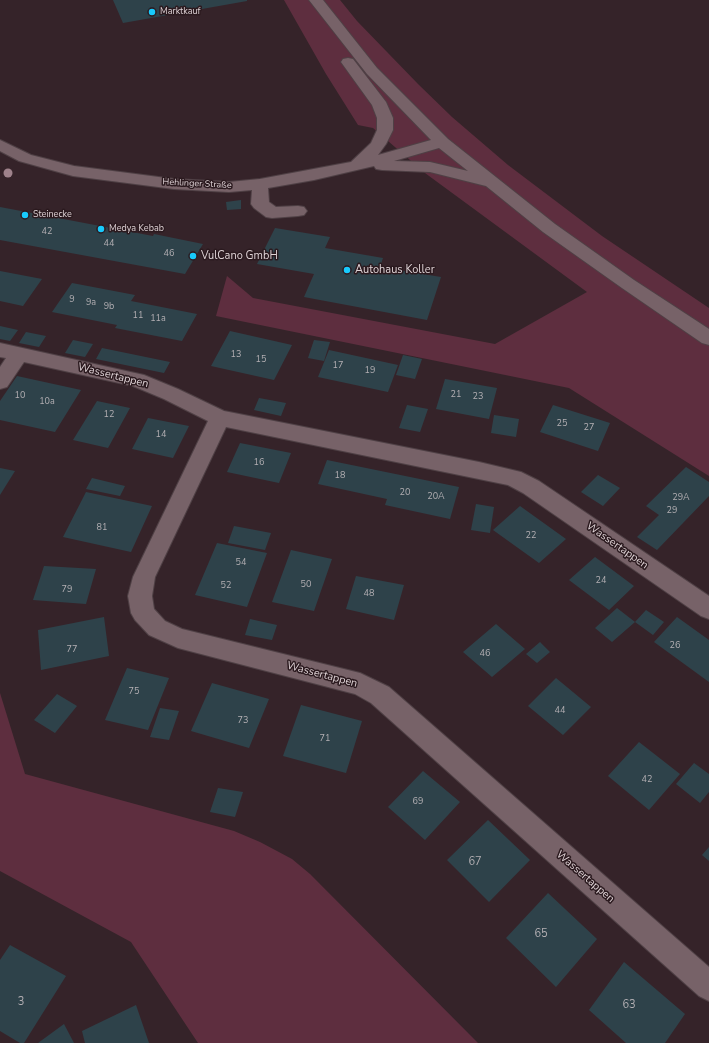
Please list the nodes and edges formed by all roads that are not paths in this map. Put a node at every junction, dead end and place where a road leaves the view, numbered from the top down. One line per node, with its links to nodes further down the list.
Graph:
1 (316, 0): 2 (street)
2 (330, 18): 3 (street); 5 (street)
3 (442, 142): 5 (street, Hehlinger Straße); 6 (street)
4 (4, 152): 7 (street, Hehlinger Straße)
5 (356, 166): 6 (street); 7 (street, Hehlinger Straße)
6 (491, 182): 9 (street)
7 (260, 184): 8 (street)
8 (298, 211)
9 (709, 338)
10 (9, 352): 11 (street); 12 (street, Wassertappen)
11 (0, 382)
12 (220, 418): 13 (street, Wassertappen); 14 (street, Wassertappen)
13 (709, 609)
14 (709, 986)

